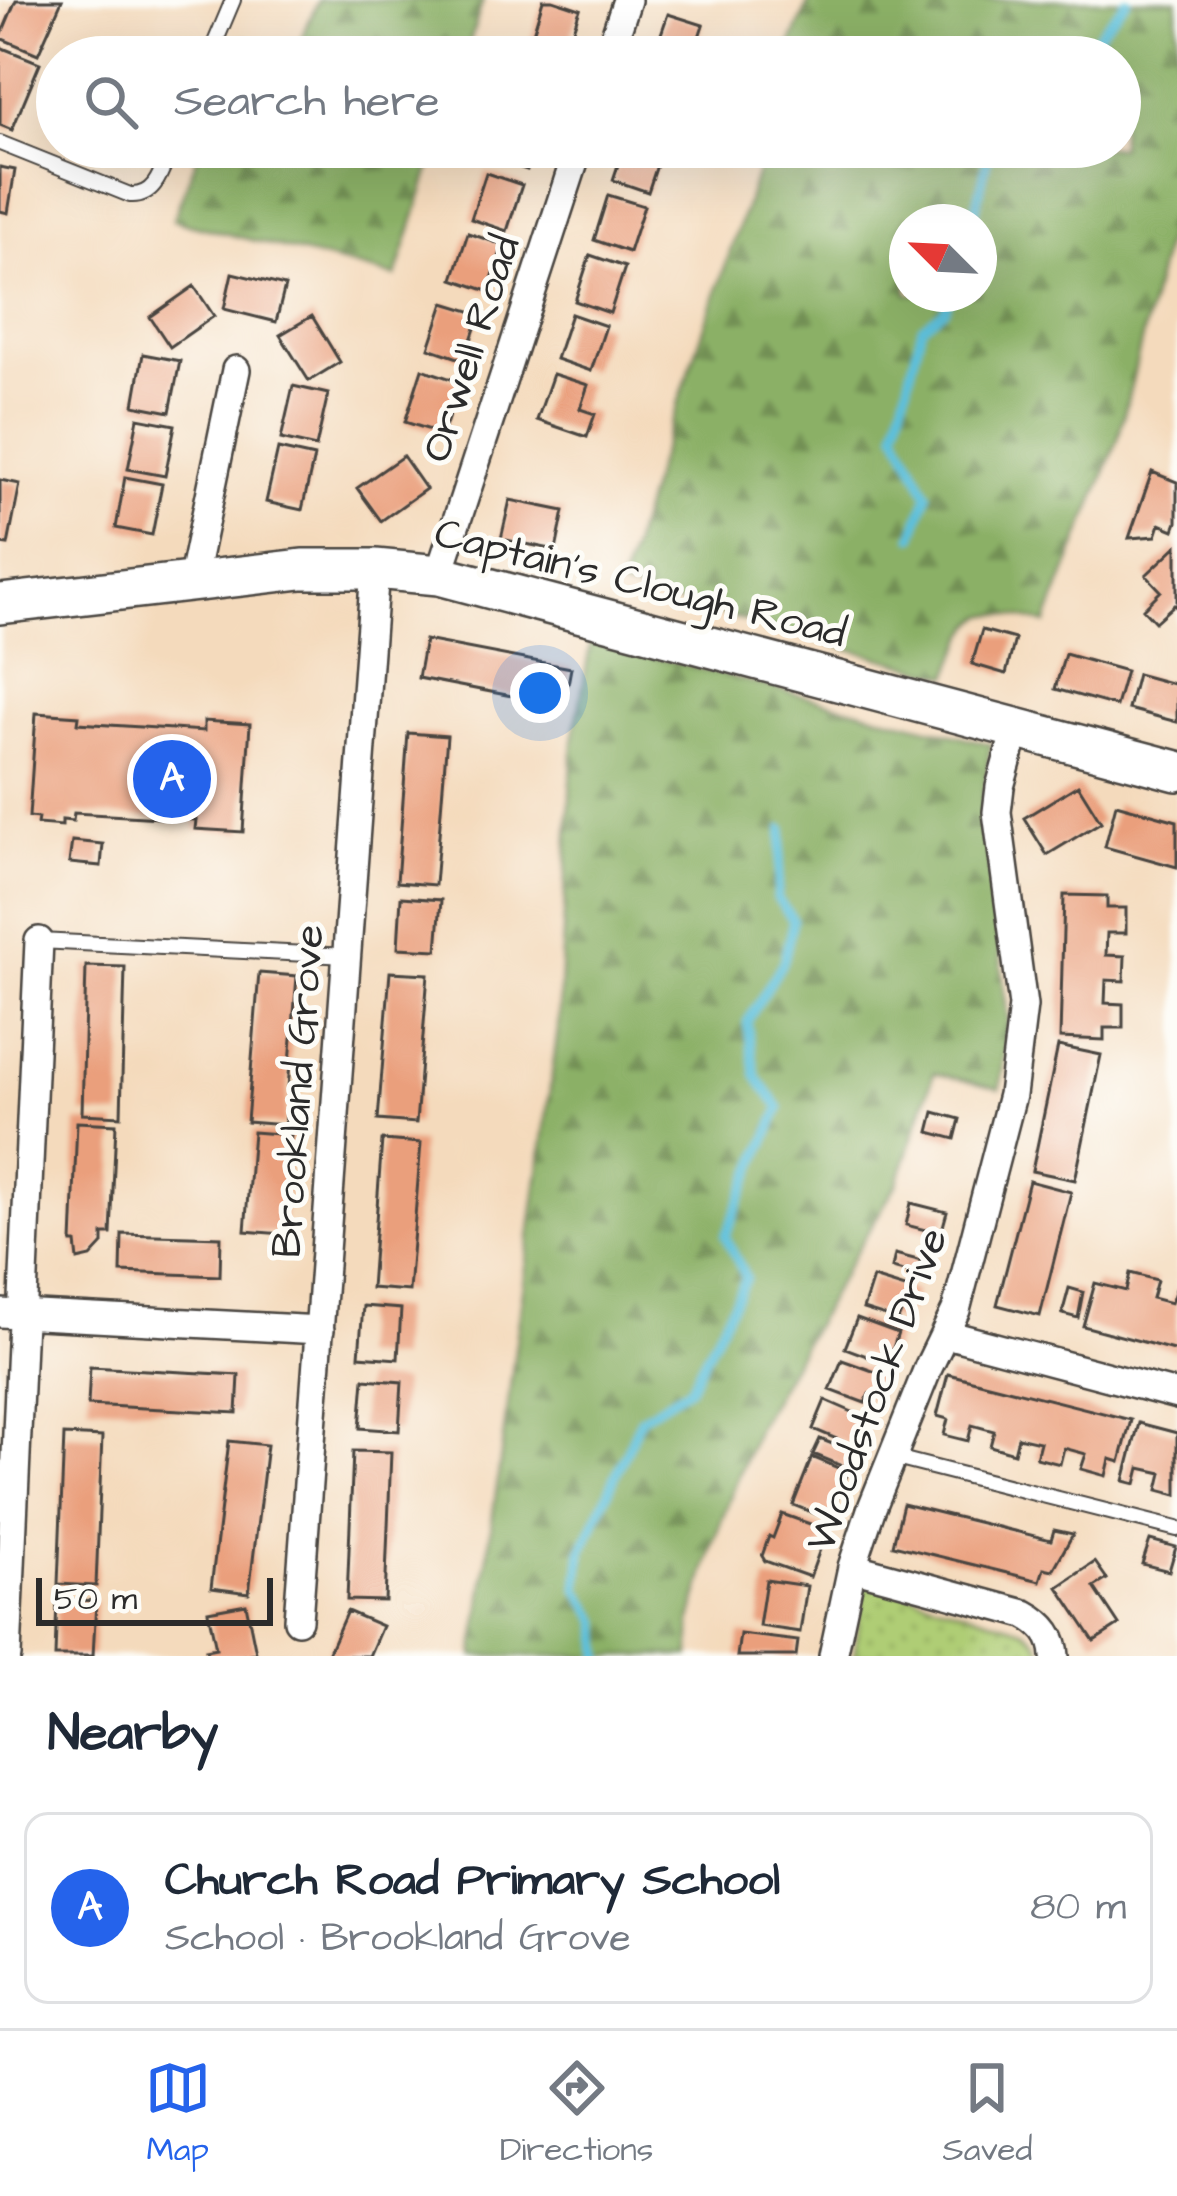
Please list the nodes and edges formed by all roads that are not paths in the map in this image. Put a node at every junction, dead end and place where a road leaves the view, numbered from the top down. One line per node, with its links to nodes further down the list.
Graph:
1 (233, 0): 3 (lane)
2 (627, 0): 4 (street)
3 (218, 36)
4 (615, 36)
5 (0, 142): 6 (lane)
6 (36, 156)
7 (65, 168): 8 (lane)
8 (163, 168)
9 (572, 168): 12 (street, Orwell Road)
10 (236, 370): 13 (street)
11 (375, 569): 12 (street, Captain's Clough Road); 13 (street, Captain's Clough Road); 18 (street, Brookland Grove)
12 (439, 575): 15 (street, Captain's Clough Road)
13 (192, 582): 14 (street, Captain's Clough Road)
14 (0, 604)
15 (1016, 727): 16 (street, Captain's Clough Road); 21 (street, Woodstock Drive)
16 (1177, 771)
17 (39, 941): 18 (lane); 19 (street)
18 (348, 956): 20 (street, Brookland Grove)
19 (11, 1314): 20 (street); 27 (street)
20 (320, 1330): 26 (street, Brookland Grove)
21 (946, 1334): 22 (street); 23 (street, Woodstock Drive)
22 (1177, 1394)
23 (892, 1457): 24 (lane); 25 (street, Woodstock Drive)
24 (1177, 1529)
25 (852, 1567): 28 (street, Woodstock Drive); 29 (street)
26 (298, 1620)
27 (7, 1656)
28 (833, 1656)
29 (1054, 1656)

